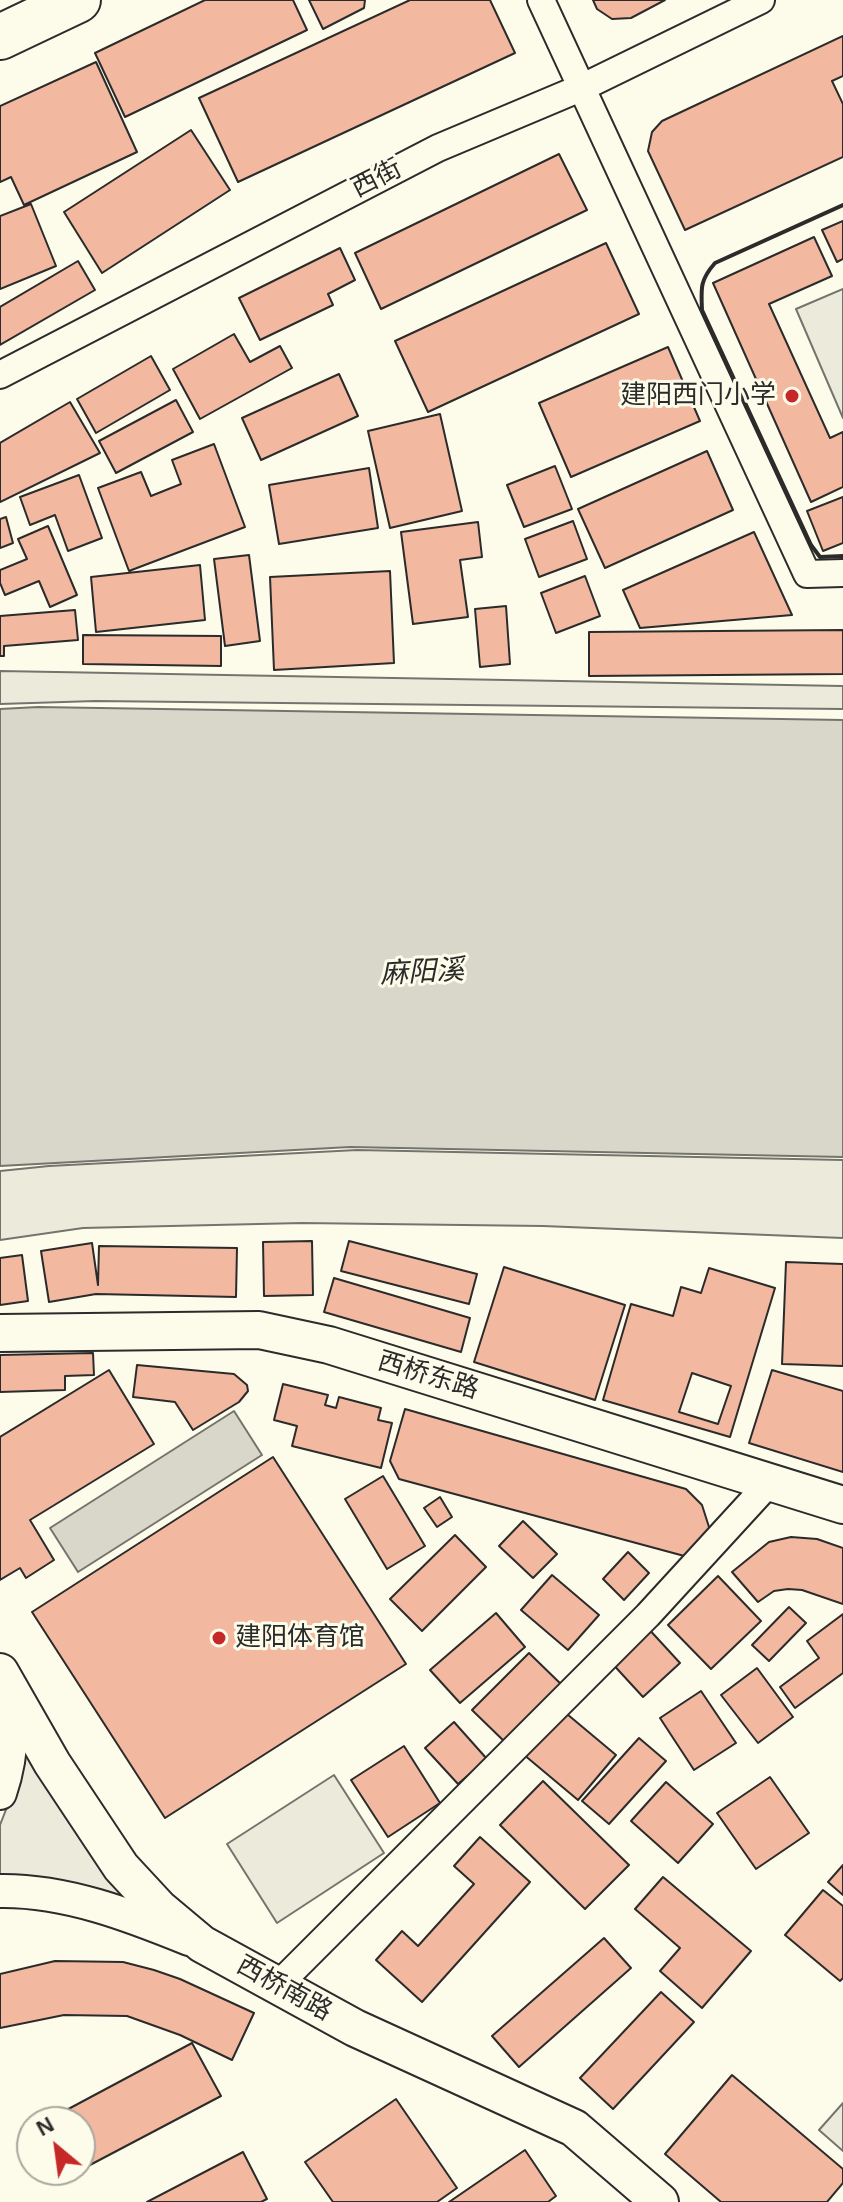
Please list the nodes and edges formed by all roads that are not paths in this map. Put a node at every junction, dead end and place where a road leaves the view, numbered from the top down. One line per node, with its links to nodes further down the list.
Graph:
1 (78, 0): 4 (highway)
2 (541, 0): 5 (street)
3 (761, 0): 5 (street, 西街)
4 (0, 37)
5 (583, 87): 6 (street, 西街); 7 (street)
6 (0, 375)
7 (843, 573)
8 (0, 1333): 9 (main road, 西桥东路)
9 (770, 1482): 10 (main road, 西桥东路); 15 (street)
10 (843, 1505)
11 (2, 1674): 12 (street); 14 (main road, 西桥南路)
12 (0, 1793)
13 (0, 1891): 14 (street)
14 (202, 1944): 15 (main road, 西桥南路)
15 (277, 1986): 16 (main road, 西桥南路)
16 (660, 2202)

